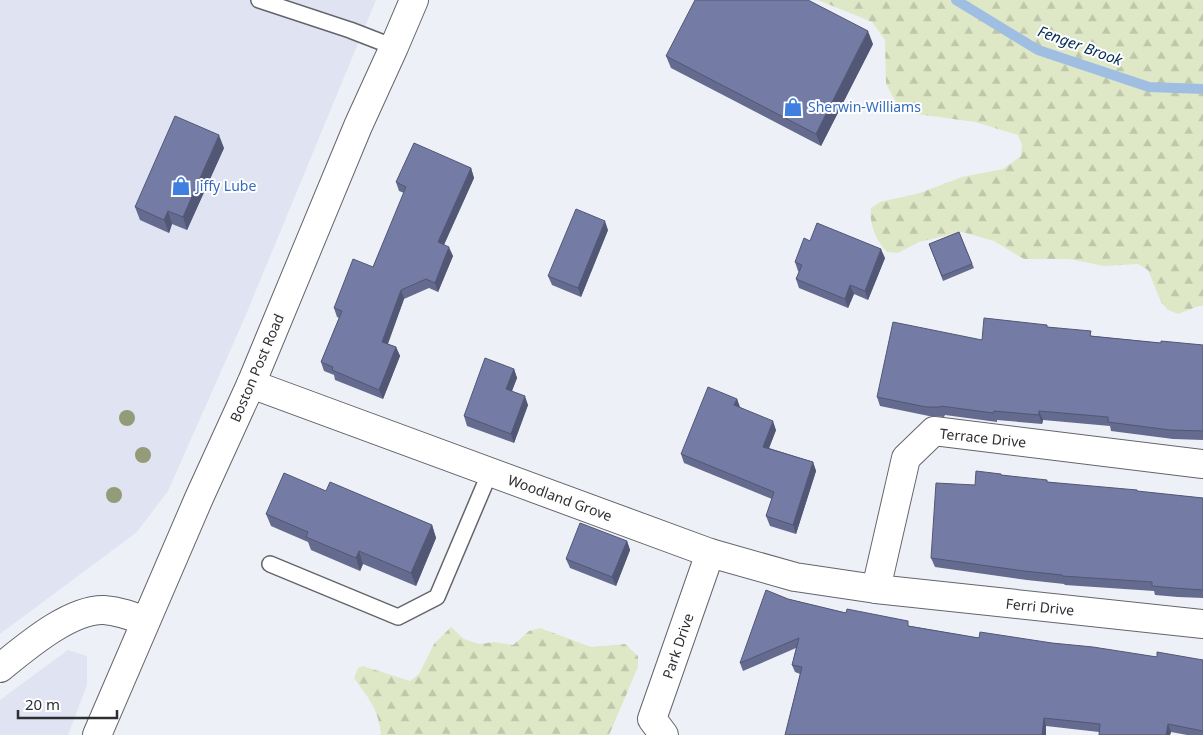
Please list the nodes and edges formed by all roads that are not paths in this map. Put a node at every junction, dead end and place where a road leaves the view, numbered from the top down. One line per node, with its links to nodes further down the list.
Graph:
1 (259, 0): 3 (lane)
2 (414, 0): 4 (street, Boston Post Road)
3 (285, 5): 4 (lane)
4 (394, 47): 5 (street, Boston Post Road)
5 (251, 384): 7 (street, Woodland Grove); 11 (street, Boston Post Road)
6 (1203, 464): 10 (street, Terrace Drive)
7 (490, 472): 8 (street, Woodland Grove); 9 (lane)
8 (710, 553): 10 (street, Woodland Grove); 15 (street, Park Drive)
9 (270, 564)
10 (876, 589): 12 (street, Ferri Drive)
11 (145, 622): 13 (street); 14 (street, Boston Post Road)
12 (1203, 624)
13 (0, 668)
14 (97, 735)
15 (664, 735)

